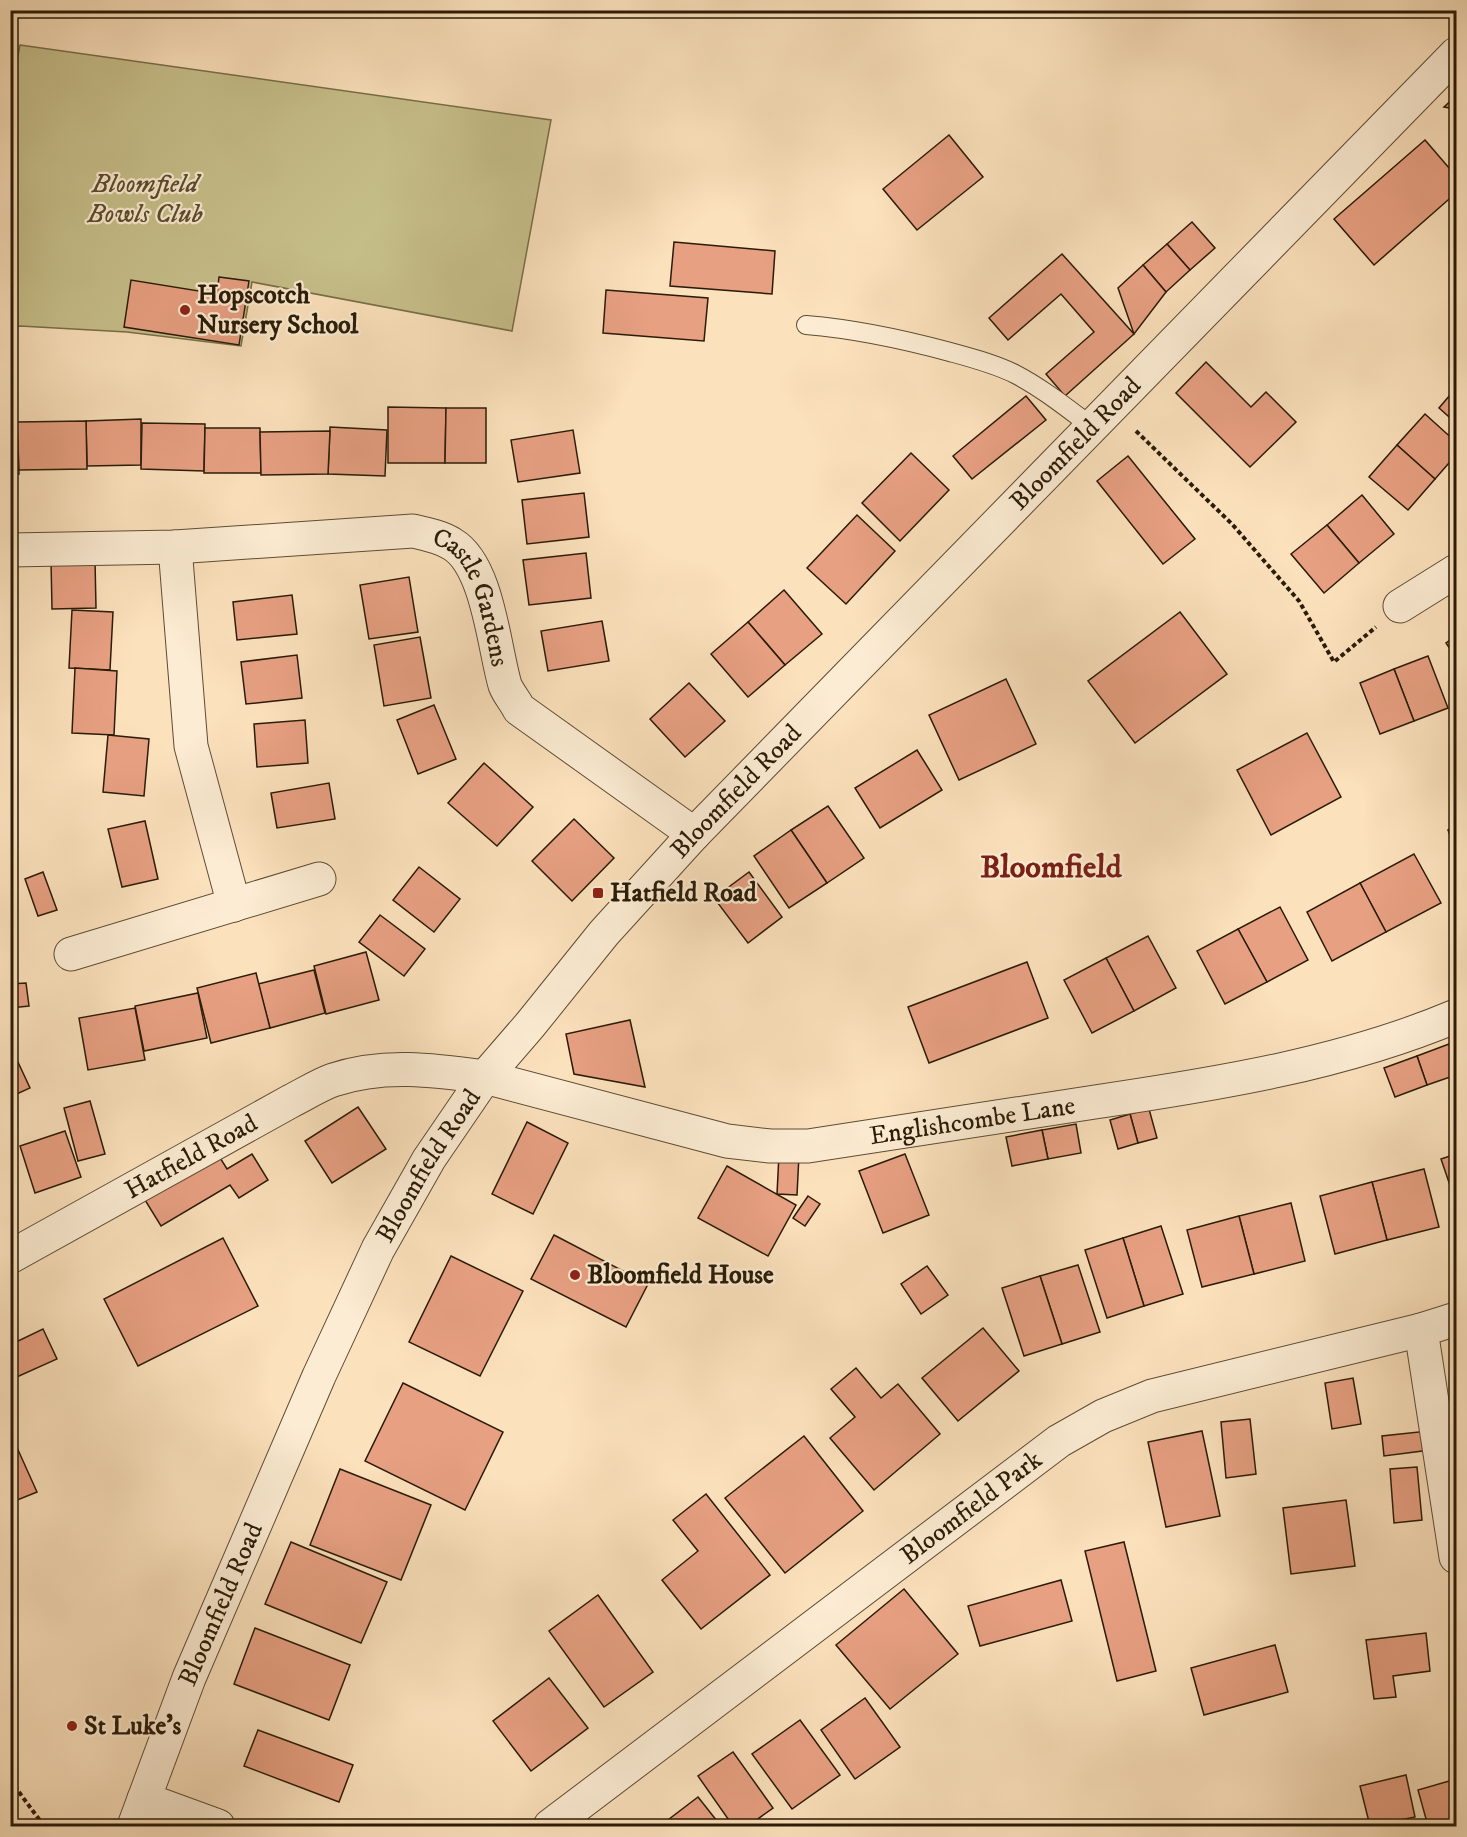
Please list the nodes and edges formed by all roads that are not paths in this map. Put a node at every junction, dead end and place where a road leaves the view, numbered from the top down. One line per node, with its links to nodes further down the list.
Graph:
1 (1456, 54): 3 (street, Bloomfield Road)
2 (806, 324): 3 (lane)
3 (1101, 417): 8 (street, Bloomfield Road)
4 (174, 547): 5 (street, Castle Gardens); 8 (street, Castle Gardens); 10 (street)
5 (10, 550)
6 (1456, 570): 7 (street)
7 (1400, 606)
8 (694, 834): 13 (street, Bloomfield Road)
9 (319, 879): 10 (street)
10 (234, 905): 11 (street)
11 (71, 954)
12 (1456, 1016): 13 (street, Englishcombe Lane)
13 (485, 1077): 14 (street, Hatfield Road); 18 (street, Bloomfield Road)
14 (10, 1257)
15 (1456, 1319): 16 (street, Bloomfield Park)
16 (1420, 1330): 17 (street); 20 (street, Bloomfield Park)
17 (1456, 1557)
18 (139, 1813): 19 (street)
19 (218, 1827)
20 (550, 1827)

